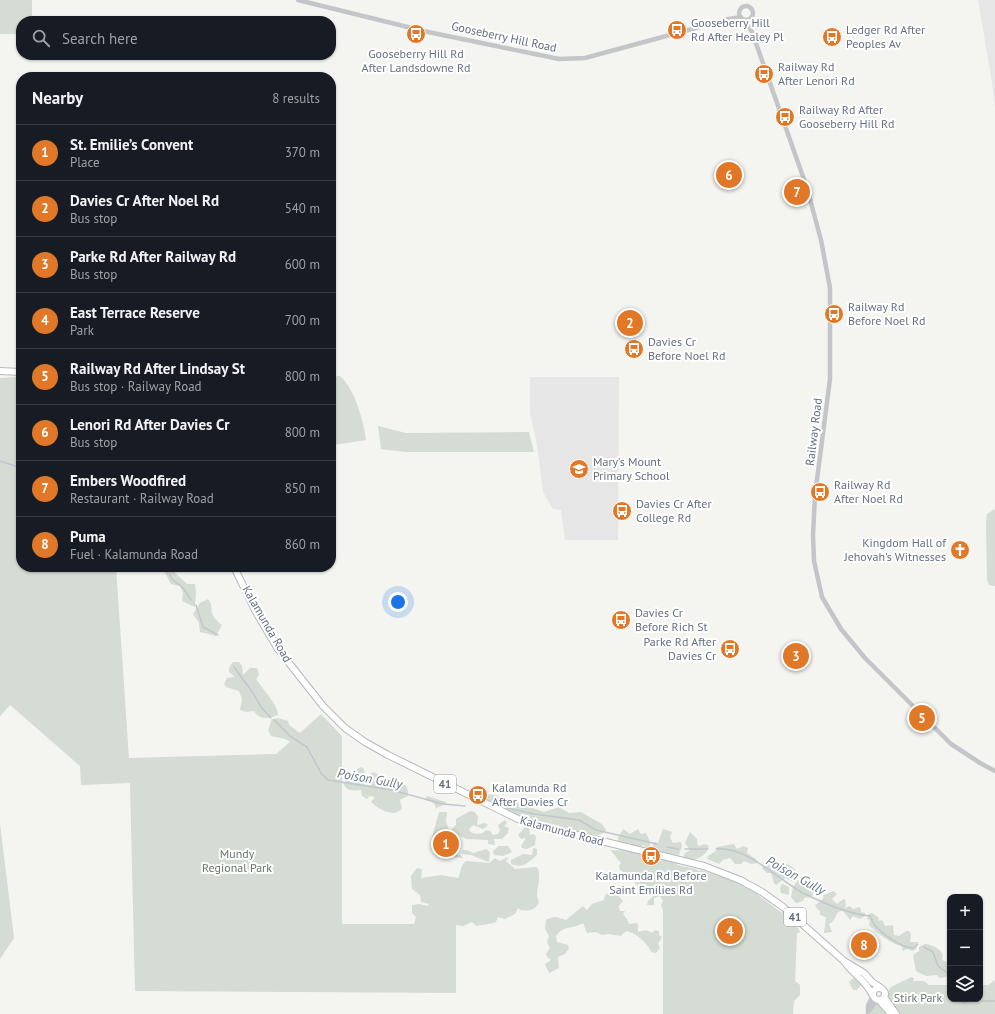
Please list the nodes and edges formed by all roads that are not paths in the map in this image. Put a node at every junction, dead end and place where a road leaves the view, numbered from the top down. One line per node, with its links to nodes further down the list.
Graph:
1 (298, 0): 5 (street, Gooseberry Hill Road)
2 (740, 10): 3 (street); 4 (street); 5 (street, Gooseberry Hill Road)
3 (742, 18): 4 (street); 5 (street, Gooseberry Hill Road); 6 (street, Railway Road)
4 (750, 18): 6 (street, Railway Road)
5 (729, 19)
6 (752, 32): 10 (street, Railway Road)
7 (0, 371): 8 (main road)
8 (16, 372)
9 (236, 572): 11 (main road, Kalamunda Road / 41)
10 (995, 771)
11 (844, 961): 12 (main road, Kalamunda Road / 41); 13 (main road, Kalamunda Road / 41)
12 (881, 988): 13 (main road); 13 (main road, 41)
13 (877, 997): 14 (street); 15 (main road, Kalamunda Road / 41); 16 (main road, Kalamunda Road / 41)
14 (868, 1013)
15 (891, 1014)
16 (896, 1014)

